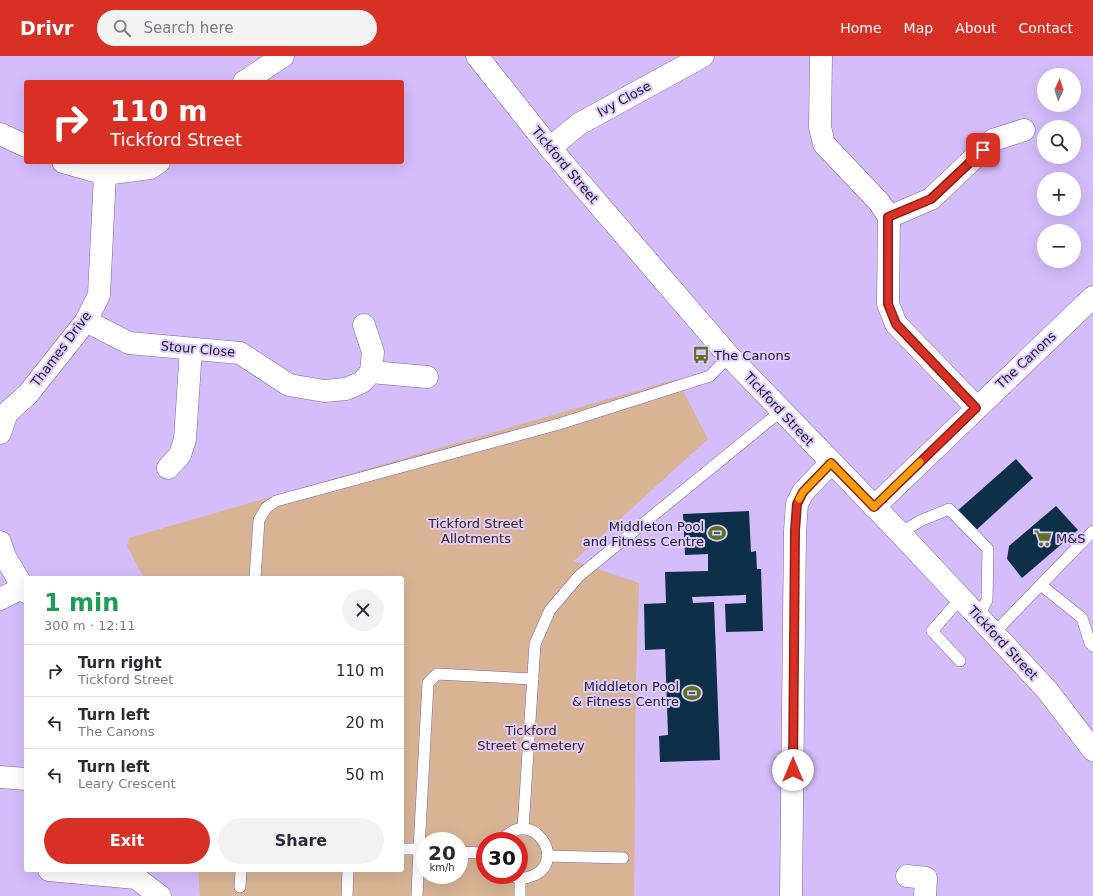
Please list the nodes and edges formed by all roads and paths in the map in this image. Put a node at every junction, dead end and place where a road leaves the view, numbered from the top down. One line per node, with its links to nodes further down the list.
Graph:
1 (283, 56): 5 (street)
2 (477, 56): 9 (street, Tickford Street)
3 (703, 56): 9 (street, Ivy Close)
4 (820, 56): 13 (street)
5 (247, 80)
6 (1024, 130): 13 (street)
7 (0, 134): 8 (street)
8 (24, 145)
9 (550, 148): 18 (street, Tickford Street)
10 (70, 164): 12 (street)
11 (156, 164): 12 (street)
12 (105, 174): 15 (street, Thames Drive)
13 (888, 217): 21 (street)
14 (1093, 297): 21 (street, The Canons)
15 (86, 321): 17 (street, Stour Close); 23 (street, Thames Drive)
16 (364, 325): 19 (street)
17 (191, 349): 19 (street, Stour Close); 25 (street)
18 (729, 356): 22 (street, Tickford Street); 30 (lane)
19 (371, 372): 20 (street)
20 (427, 377)
21 (976, 408): 26 (street, The Canons)
22 (781, 412): 24 (street, Tickford Street); 39 (lane)
23 (2, 420)
24 (831, 463): 26 (street, Tickford Street); 62 (street)
25 (168, 468)
26 (874, 507): 28 (street, Tickford Street)
27 (1093, 531): 31 (lane)
28 (900, 533): 33 (street, Tickford Street); 35 (lane)
29 (0, 542): 32 (street)
30 (255, 576)
31 (1041, 585): 36 (lane); 37 (lane)
32 (24, 590): 34 (street)
33 (961, 598): 35 (street, Tickford Street); 38 (lane)
34 (0, 599)
35 (979, 616): 36 (street, Tickford Street)
36 (994, 633): 40 (street, Tickford Street)
37 (1093, 646)
38 (960, 661)
39 (533, 679): 43 (lane); 44 (lane)
40 (1093, 750)
41 (0, 777): 42 (street)
42 (24, 779)
43 (523, 829): 45 (lane); 48 (lane)
44 (423, 832)
45 (511, 832)
46 (404, 849): 47 (lane)
47 (416, 850)
48 (547, 856): 49 (lane); 53 (lane)
49 (623, 858)
50 (71, 872): 58 (street)
51 (241, 872): 57 (lane)
52 (348, 872): 59 (lane)
53 (528, 876)
54 (907, 876): 63 (street)
55 (418, 884): 60 (lane)
56 (517, 884): 61 (lane)
57 (240, 887)
58 (160, 896)
59 (347, 896)
60 (417, 896)
61 (520, 896)
62 (791, 896)
63 (925, 896)

